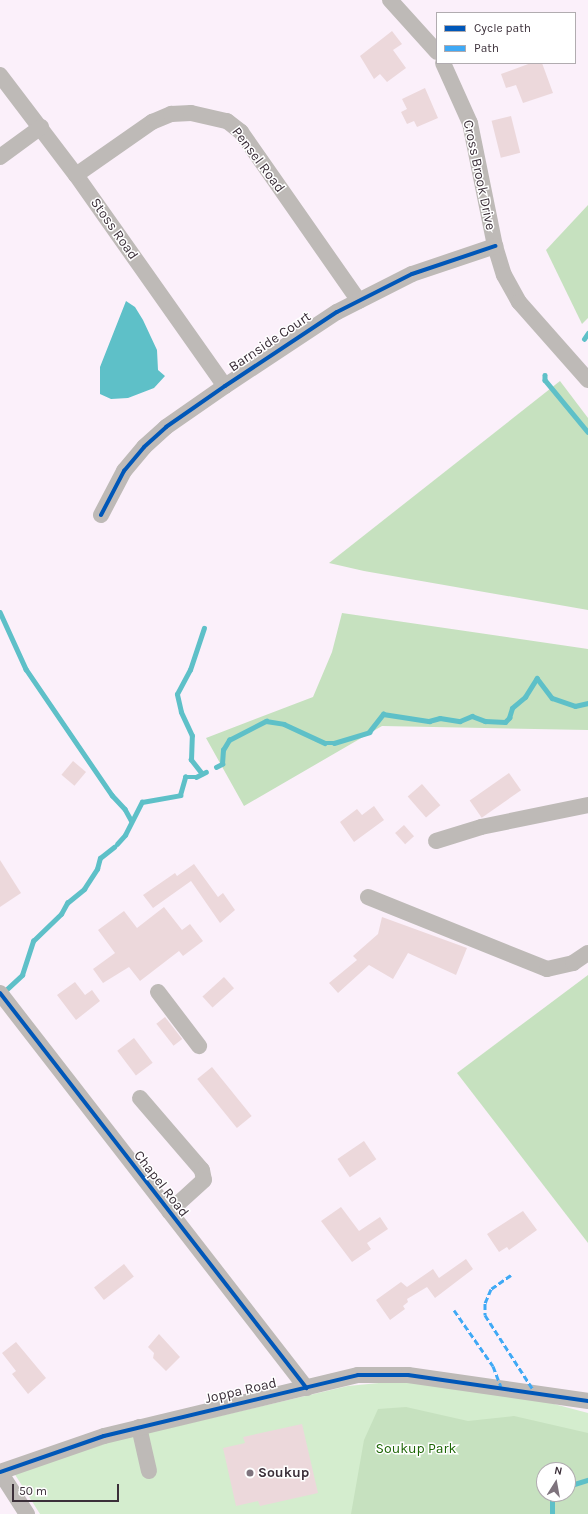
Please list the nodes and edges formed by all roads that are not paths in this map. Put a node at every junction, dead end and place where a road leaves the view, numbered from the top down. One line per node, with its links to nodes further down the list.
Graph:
1 (390, 0): 2 (street)
2 (436, 51)
3 (443, 64): 8 (street, Cross Brook Drive)
4 (0, 75): 5 (street, Stoss Road)
5 (41, 127): 6 (street); 7 (street, Stoss Road)
6 (0, 157)
7 (76, 175): 9 (street, Pensel Road); 11 (street, Stoss Road)
8 (495, 246): 9 (street, Barnside Court); 10 (street, Cross Brook Drive)
9 (359, 301): 11 (street, Barnside Court)
10 (588, 380)
11 (225, 386): 12 (street, Barnside Court)
12 (101, 514)
13 (588, 805): 14 (street)
14 (436, 841)
15 (368, 897): 16 (street)
16 (588, 953)
17 (158, 992): 19 (street)
18 (0, 993): 21 (street, Chapel Road)
19 (199, 1046)
20 (140, 1098): 21 (street)
21 (169, 1212): 22 (street, Chapel Road)
22 (306, 1388): 23 (street, Joppa Road); 24 (street, Joppa Road)
23 (588, 1401)
24 (139, 1427): 25 (street); 26 (street, Joppa Road)
25 (148, 1471)
26 (0, 1472): 27 (street)
27 (27, 1514)

